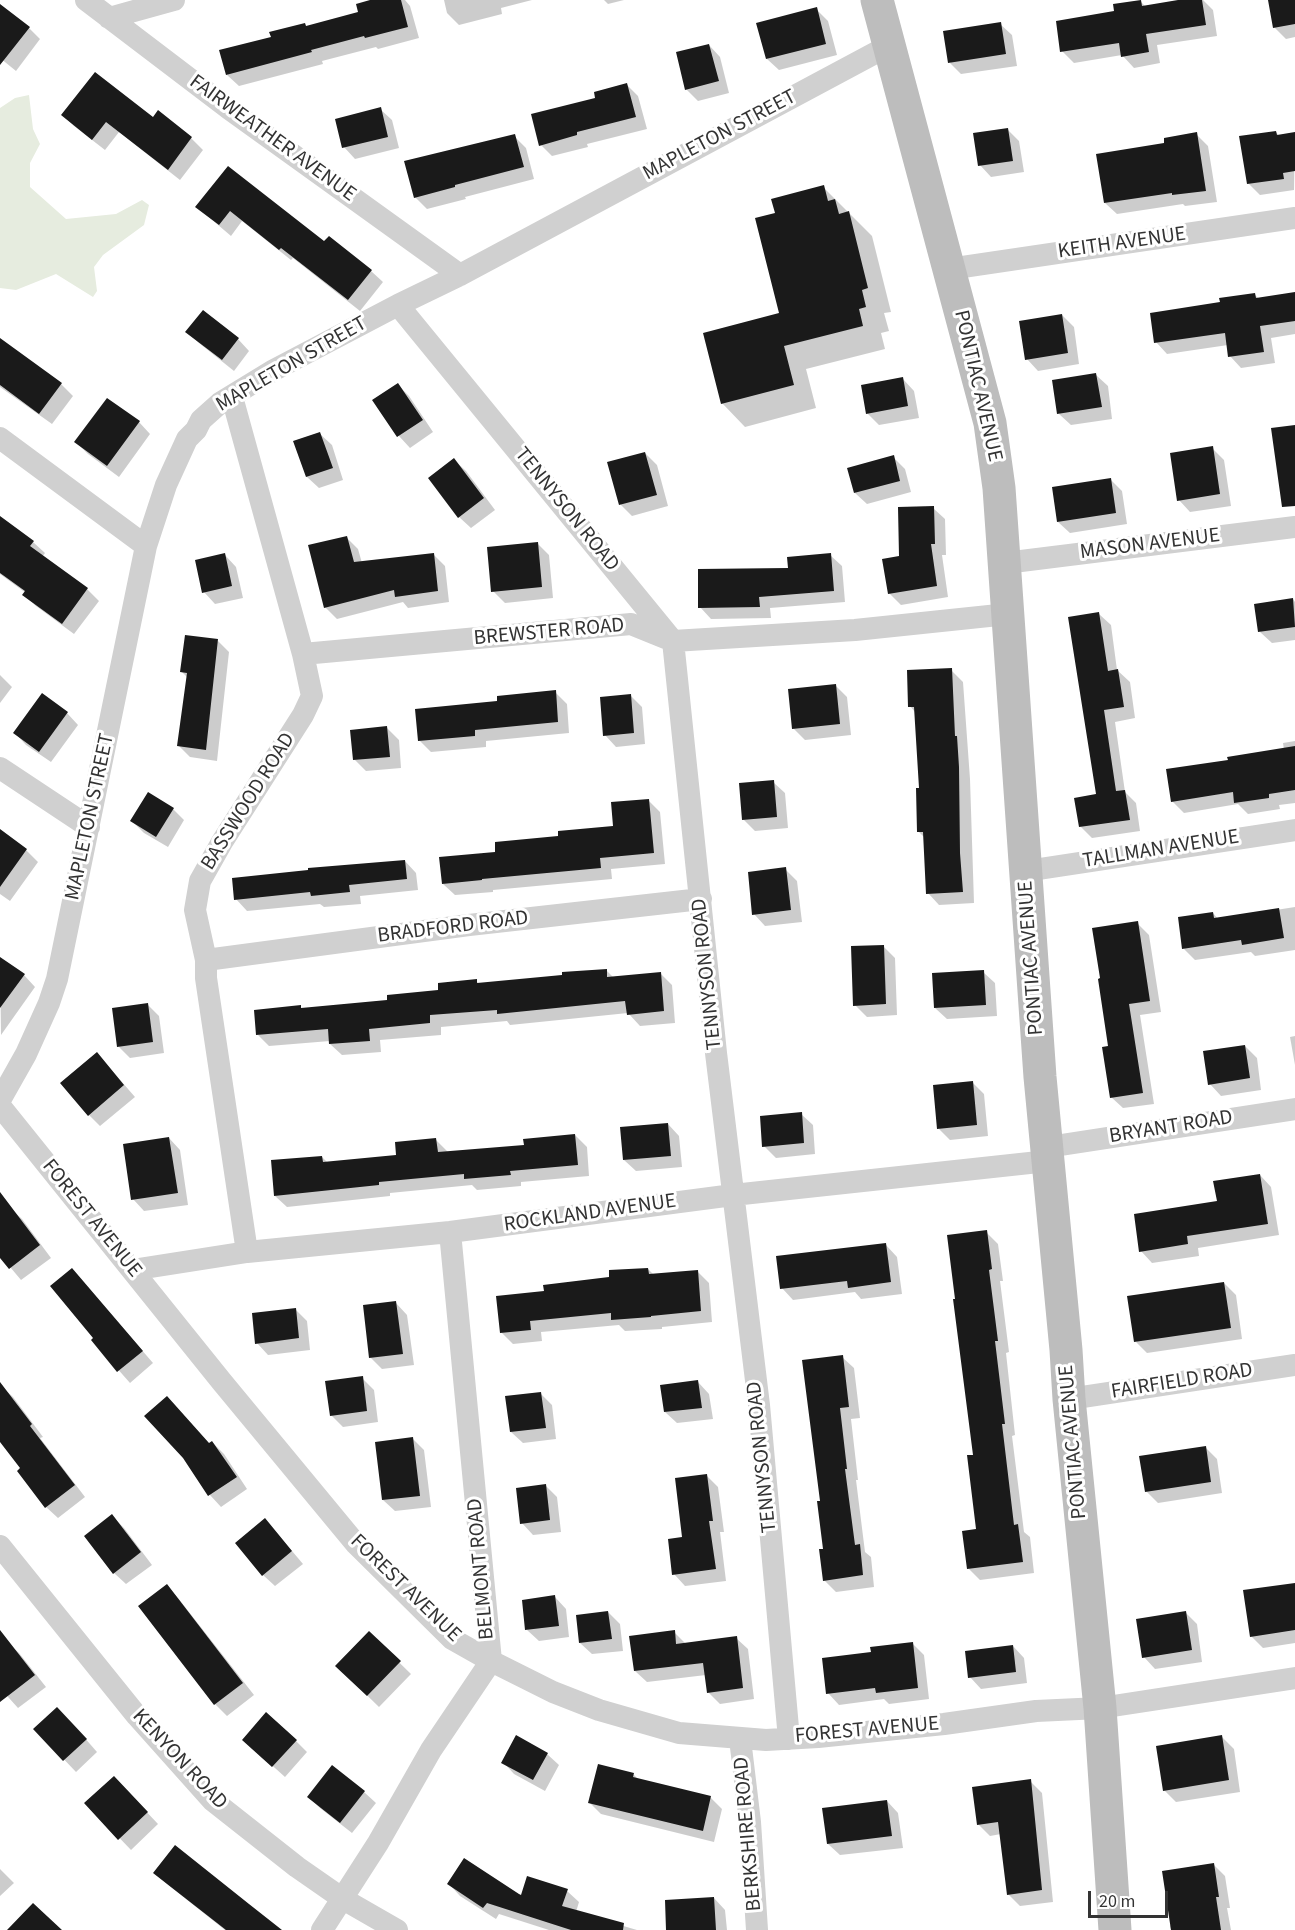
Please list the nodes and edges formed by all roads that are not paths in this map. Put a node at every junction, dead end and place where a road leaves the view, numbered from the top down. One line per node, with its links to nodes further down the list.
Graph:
1 (86, 0): 4 (street, FAIRWEATHER AVENUE)
2 (174, 0): 4 (street)
3 (877, 0): 5 (main road, PONTIAC AVENUE)
4 (110, 18): 8 (street, FAIRWEATHER AVENUE)
5 (890, 45): 7 (main road, PONTIAC AVENUE); 8 (street, MAPLETON STREET)
6 (1295, 218): 7 (street, KEITH AVENUE)
7 (950, 269): 14 (main road, PONTIAC AVENUE)
8 (460, 275): 9 (street, MAPLETON STREET)
9 (398, 305): 10 (street, MAPLETON STREET); 16 (street, TENNYSON ROAD)
10 (232, 397): 13 (street, MAPLETON STREET); 17 (street, BASSWOOD ROAD)
11 (0, 438): 13 (street)
12 (1295, 526): 14 (street, MASON AVENUE)
13 (146, 546): 19 (street, MAPLETON STREET)
14 (1005, 563): 15 (main road, PONTIAC AVENUE)
15 (1008, 614): 16 (street, BREWSTER ROAD); 21 (main road, PONTIAC AVENUE)
16 (673, 640): 17 (street, BREWSTER ROAD); 22 (street, TENNYSON ROAD)
17 (303, 654): 23 (street, BASSWOOD ROAD)
18 (0, 768): 19 (street)
19 (89, 827): 24 (street, MAPLETON STREET)
20 (1295, 830): 21 (street, TALLMAN AVENUE)
21 (1026, 871): 27 (main road, PONTIAC AVENUE)
22 (701, 899): 23 (street, BRADFORD ROAD); 28 (street, TENNYSON ROAD)
23 (206, 960): 30 (street, BASSWOOD ROAD)
24 (0, 1100)
25 (0, 1106): 31 (street, FOREST AVENUE)
26 (1295, 1109): 27 (street, BRYANT ROAD)
27 (1048, 1154): 28 (street, ROCKLAND AVENUE); 33 (main road, PONTIAC AVENUE)
28 (733, 1194): 29 (street, ROCKLAND AVENUE); 38 (street, TENNYSON ROAD)
29 (450, 1232): 30 (street, ROCKLAND AVENUE); 35 (street, BELMONT ROAD)
30 (247, 1252): 31 (street, ROCKLAND AVENUE)
31 (132, 1270): 35 (street, FOREST AVENUE)
32 (1295, 1365): 33 (street, FAIRFIELD ROAD)
33 (1069, 1399): 37 (main road, PONTIAC AVENUE)
34 (0, 1546): 40 (street, KENYON ROAD)
35 (491, 1661): 39 (street, FOREST AVENUE); 40 (street, BELMONT ROAD)
36 (1295, 1678): 37 (street, FOREST AVENUE)
37 (1100, 1708): 38 (street, FOREST AVENUE); 44 (main road, PONTIAC AVENUE)
38 (789, 1738): 39 (street, FOREST AVENUE)
39 (740, 1739): 43 (street, BERKSHIRE ROAD)
40 (343, 1899): 41 (street, BELMONT ROAD); 42 (street, KENYON ROAD)
41 (322, 1930)
42 (397, 1930)
43 (757, 1930)
44 (1115, 1930)

